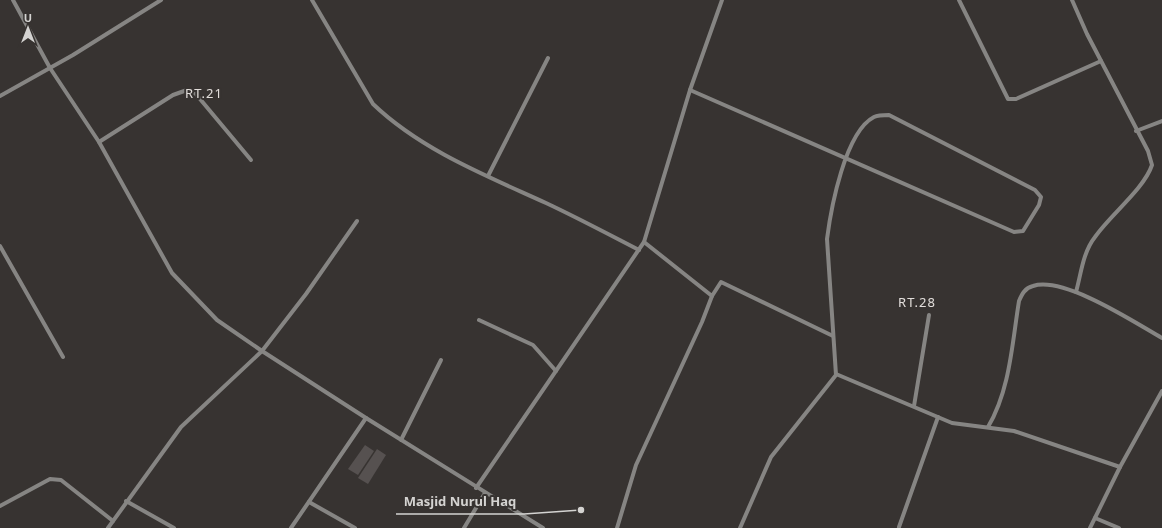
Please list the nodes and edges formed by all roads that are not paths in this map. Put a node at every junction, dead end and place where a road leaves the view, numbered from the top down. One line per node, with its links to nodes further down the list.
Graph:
1 (13, 0): 9 (street)
2 (161, 0): 9 (street)
3 (312, 0): 17 (street)
4 (722, 0): 10 (street)
5 (959, 0): 8 (street)
6 (1072, 0): 8 (street)
7 (548, 58): 17 (street)
8 (1101, 61): 13 (street)
9 (50, 68): 11 (street); 14 (street)
10 (690, 90): 15 (street); 19 (street)
11 (0, 96)
12 (1162, 121): 13 (street)
13 (1136, 131): 22 (street)
14 (99, 142): 16 (street); 28 (street)
15 (846, 157): 15 (street); 26 (street)
16 (251, 160)
17 (488, 176): 21 (street)
18 (357, 221): 28 (street)
19 (644, 242): 21 (street); 23 (street)
20 (0, 246): 29 (street)
21 (639, 250): 31 (street)
22 (1076, 292): 27 (street); 37 (street)
23 (712, 296): 26 (street); 54 (street)
24 (929, 315): 34 (street)
25 (479, 320): 31 (street)
26 (833, 336): 32 (street)
27 (1162, 338)
28 (262, 351): 36 (street); 42 (street)
29 (63, 357)
30 (441, 360): 38 (street)
31 (556, 371): 40 (street)
32 (836, 374): 34 (street); 55 (street)
33 (1162, 391): 39 (street)
34 (914, 406): 35 (street)
35 (938, 417): 37 (street); 47 (street)
36 (366, 418): 38 (street); 43 (street)
37 (988, 427): 39 (street)
38 (401, 440): 40 (street)
39 (1120, 467): 45 (street)
40 (476, 488): 41 (street)
41 (485, 493): 52 (street); 53 (street)
42 (126, 501): 46 (street); 49 (street)
43 (309, 502): 50 (street); 51 (street)
44 (0, 506): 46 (street)
45 (1095, 518): 56 (street); 57 (street)
46 (113, 521): 48 (street)
47 (899, 527)
48 (108, 528)
49 (174, 528)
50 (291, 528)
51 (355, 528)
52 (464, 528)
53 (543, 528)
54 (617, 528)
55 (740, 528)
56 (1090, 528)
57 (1119, 528)

